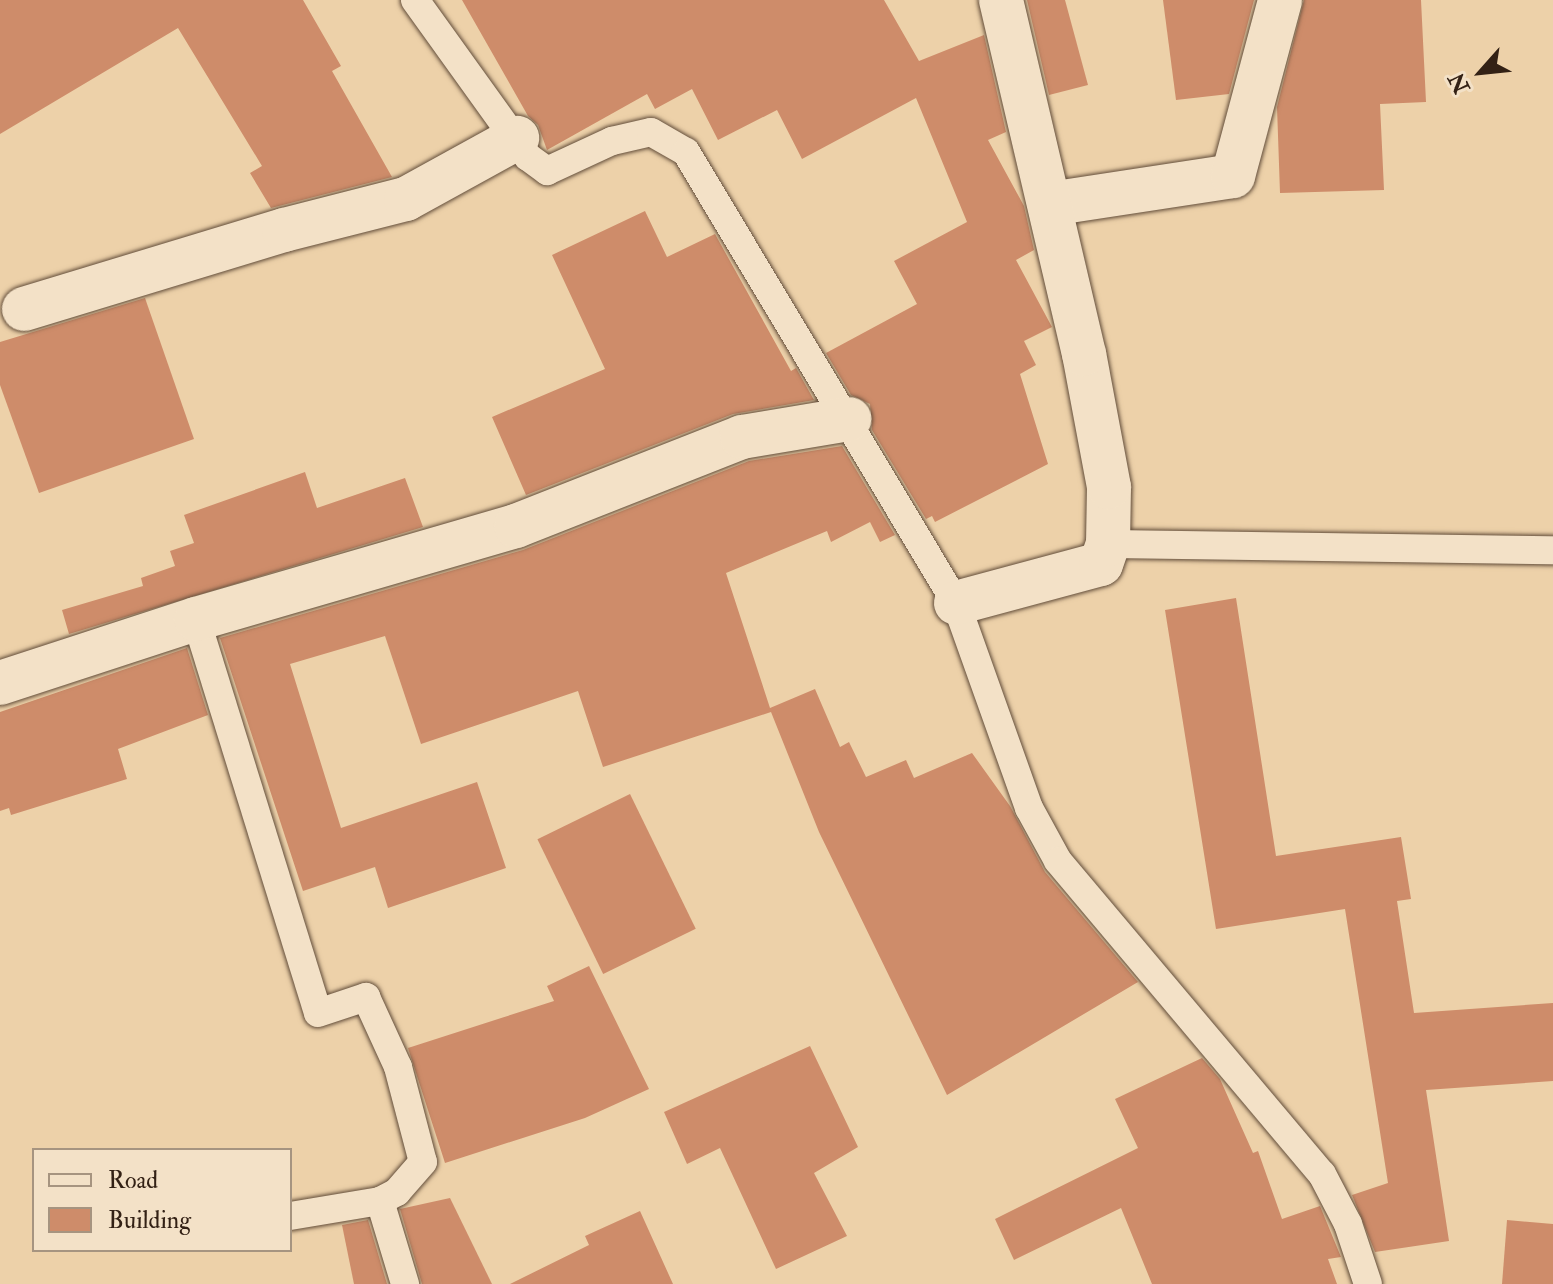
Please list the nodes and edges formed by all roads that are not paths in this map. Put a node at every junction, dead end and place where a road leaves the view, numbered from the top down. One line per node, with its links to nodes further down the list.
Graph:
1 (415, 0): 4 (lane)
2 (1001, 0): 5 (street)
3 (1280, 0): 5 (street)
4 (517, 138): 6 (street); 7 (lane)
5 (1050, 204): 8 (street)
6 (24, 309)
7 (850, 419): 10 (lane); 11 (street)
8 (1108, 544): 9 (lane); 10 (street)
9 (1553, 550)
10 (956, 603): 16 (lane)
11 (196, 619): 12 (street); 13 (lane)
12 (0, 683)
13 (380, 1201): 14 (lane); 15 (lane)
14 (292, 1216)
15 (405, 1284)
16 (1368, 1284)

